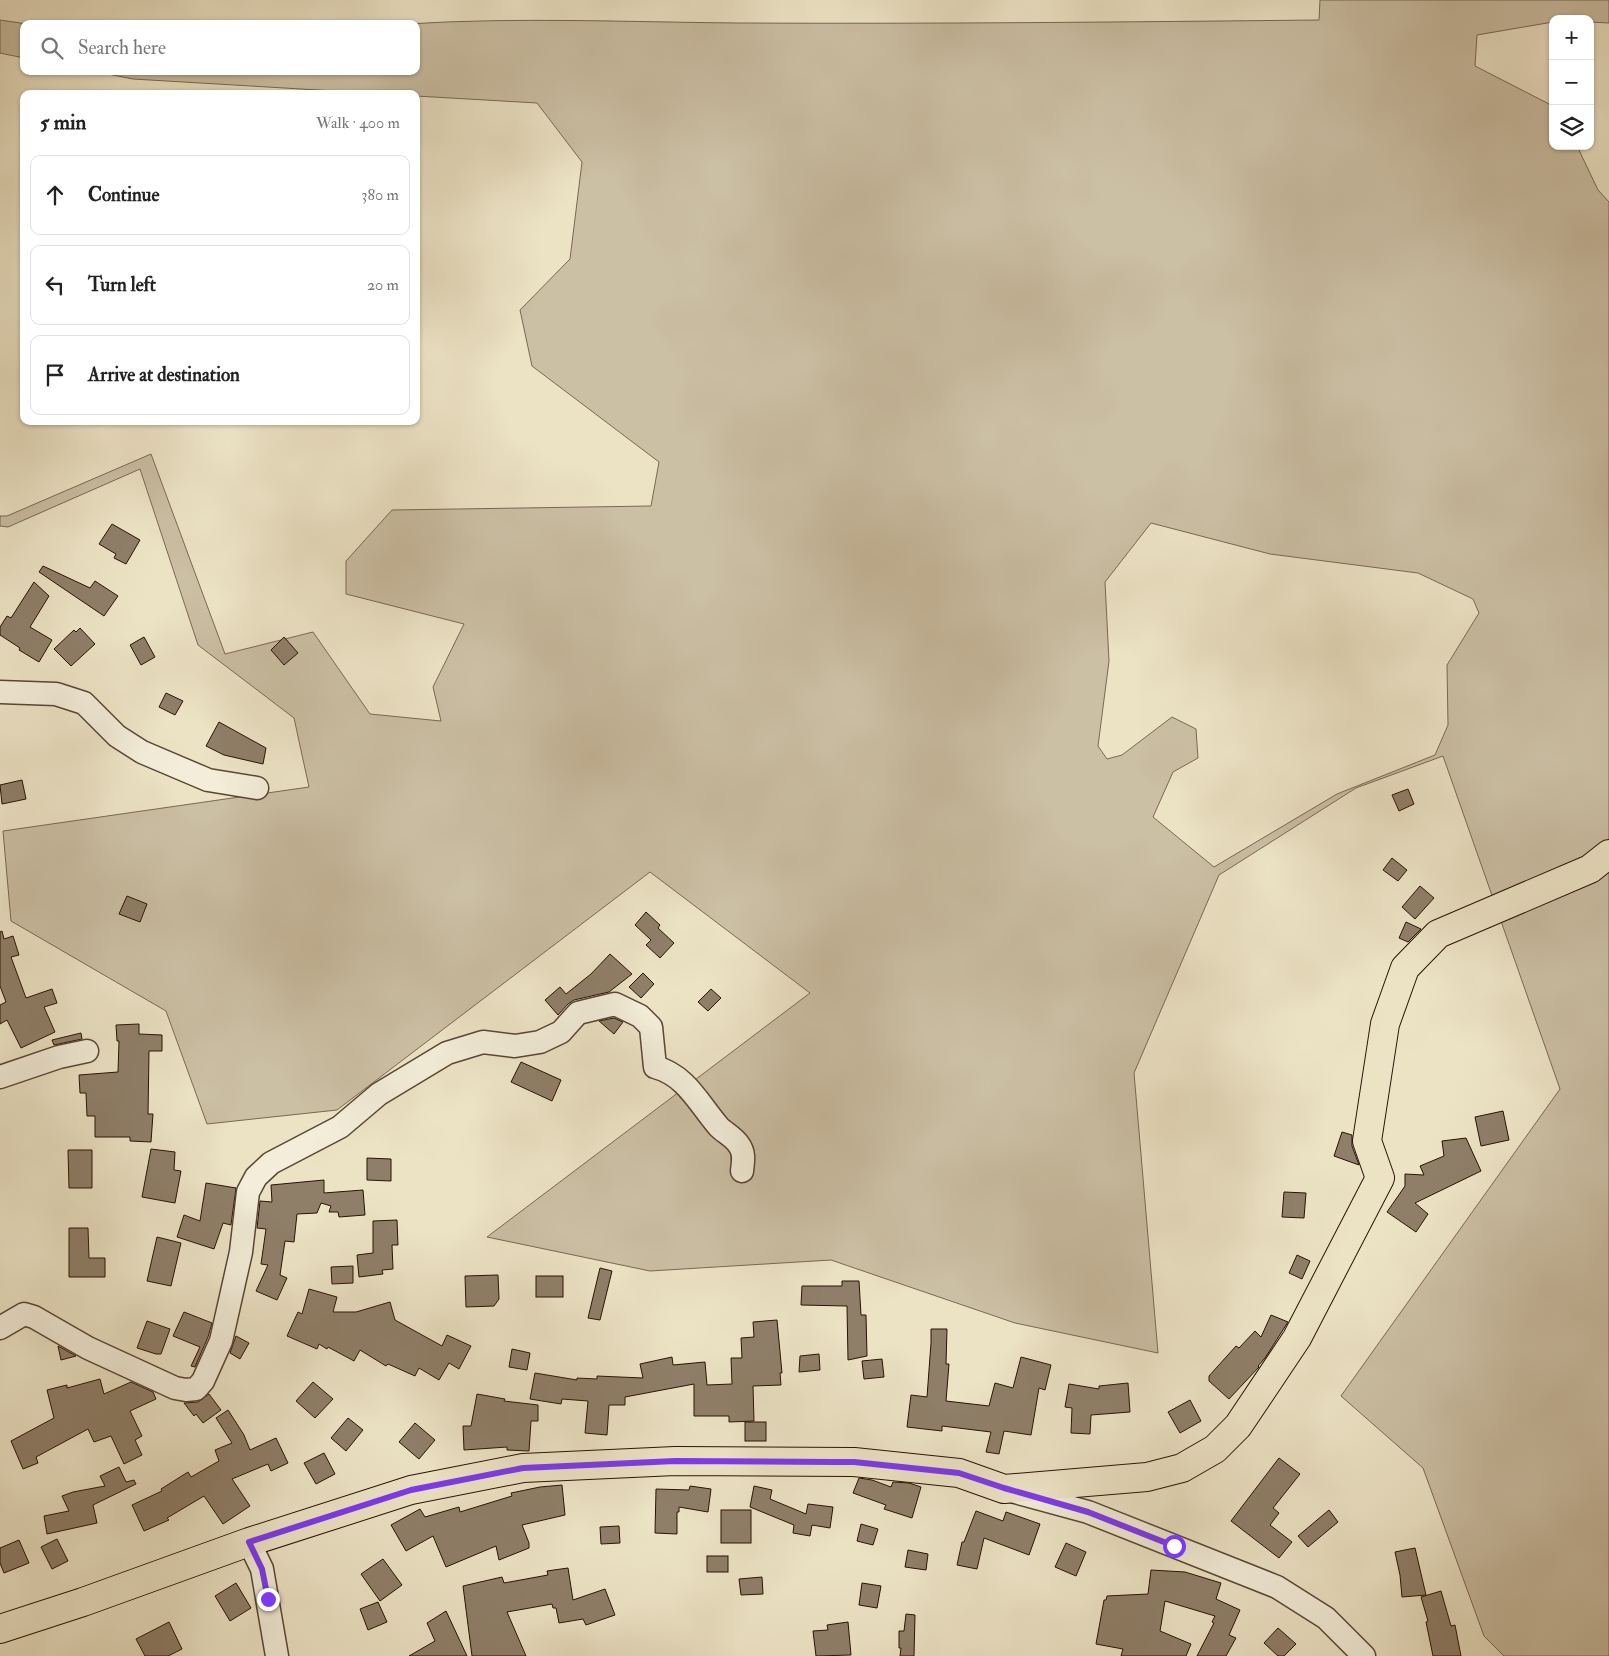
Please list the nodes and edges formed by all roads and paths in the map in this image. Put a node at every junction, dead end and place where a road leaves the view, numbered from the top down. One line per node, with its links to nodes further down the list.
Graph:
1 (0, 692): 2 (street)
2 (257, 788)
3 (1609, 854): 8 (main road)
4 (87, 1051): 5 (street)
5 (0, 1077)
6 (742, 1171): 7 (street)
7 (0, 1328)
8 (1004, 1488): 9 (main road); 12 (street)
9 (249, 1542): 10 (main road); 11 (street)
10 (0, 1629)
11 (276, 1656)
12 (1364, 1656)

